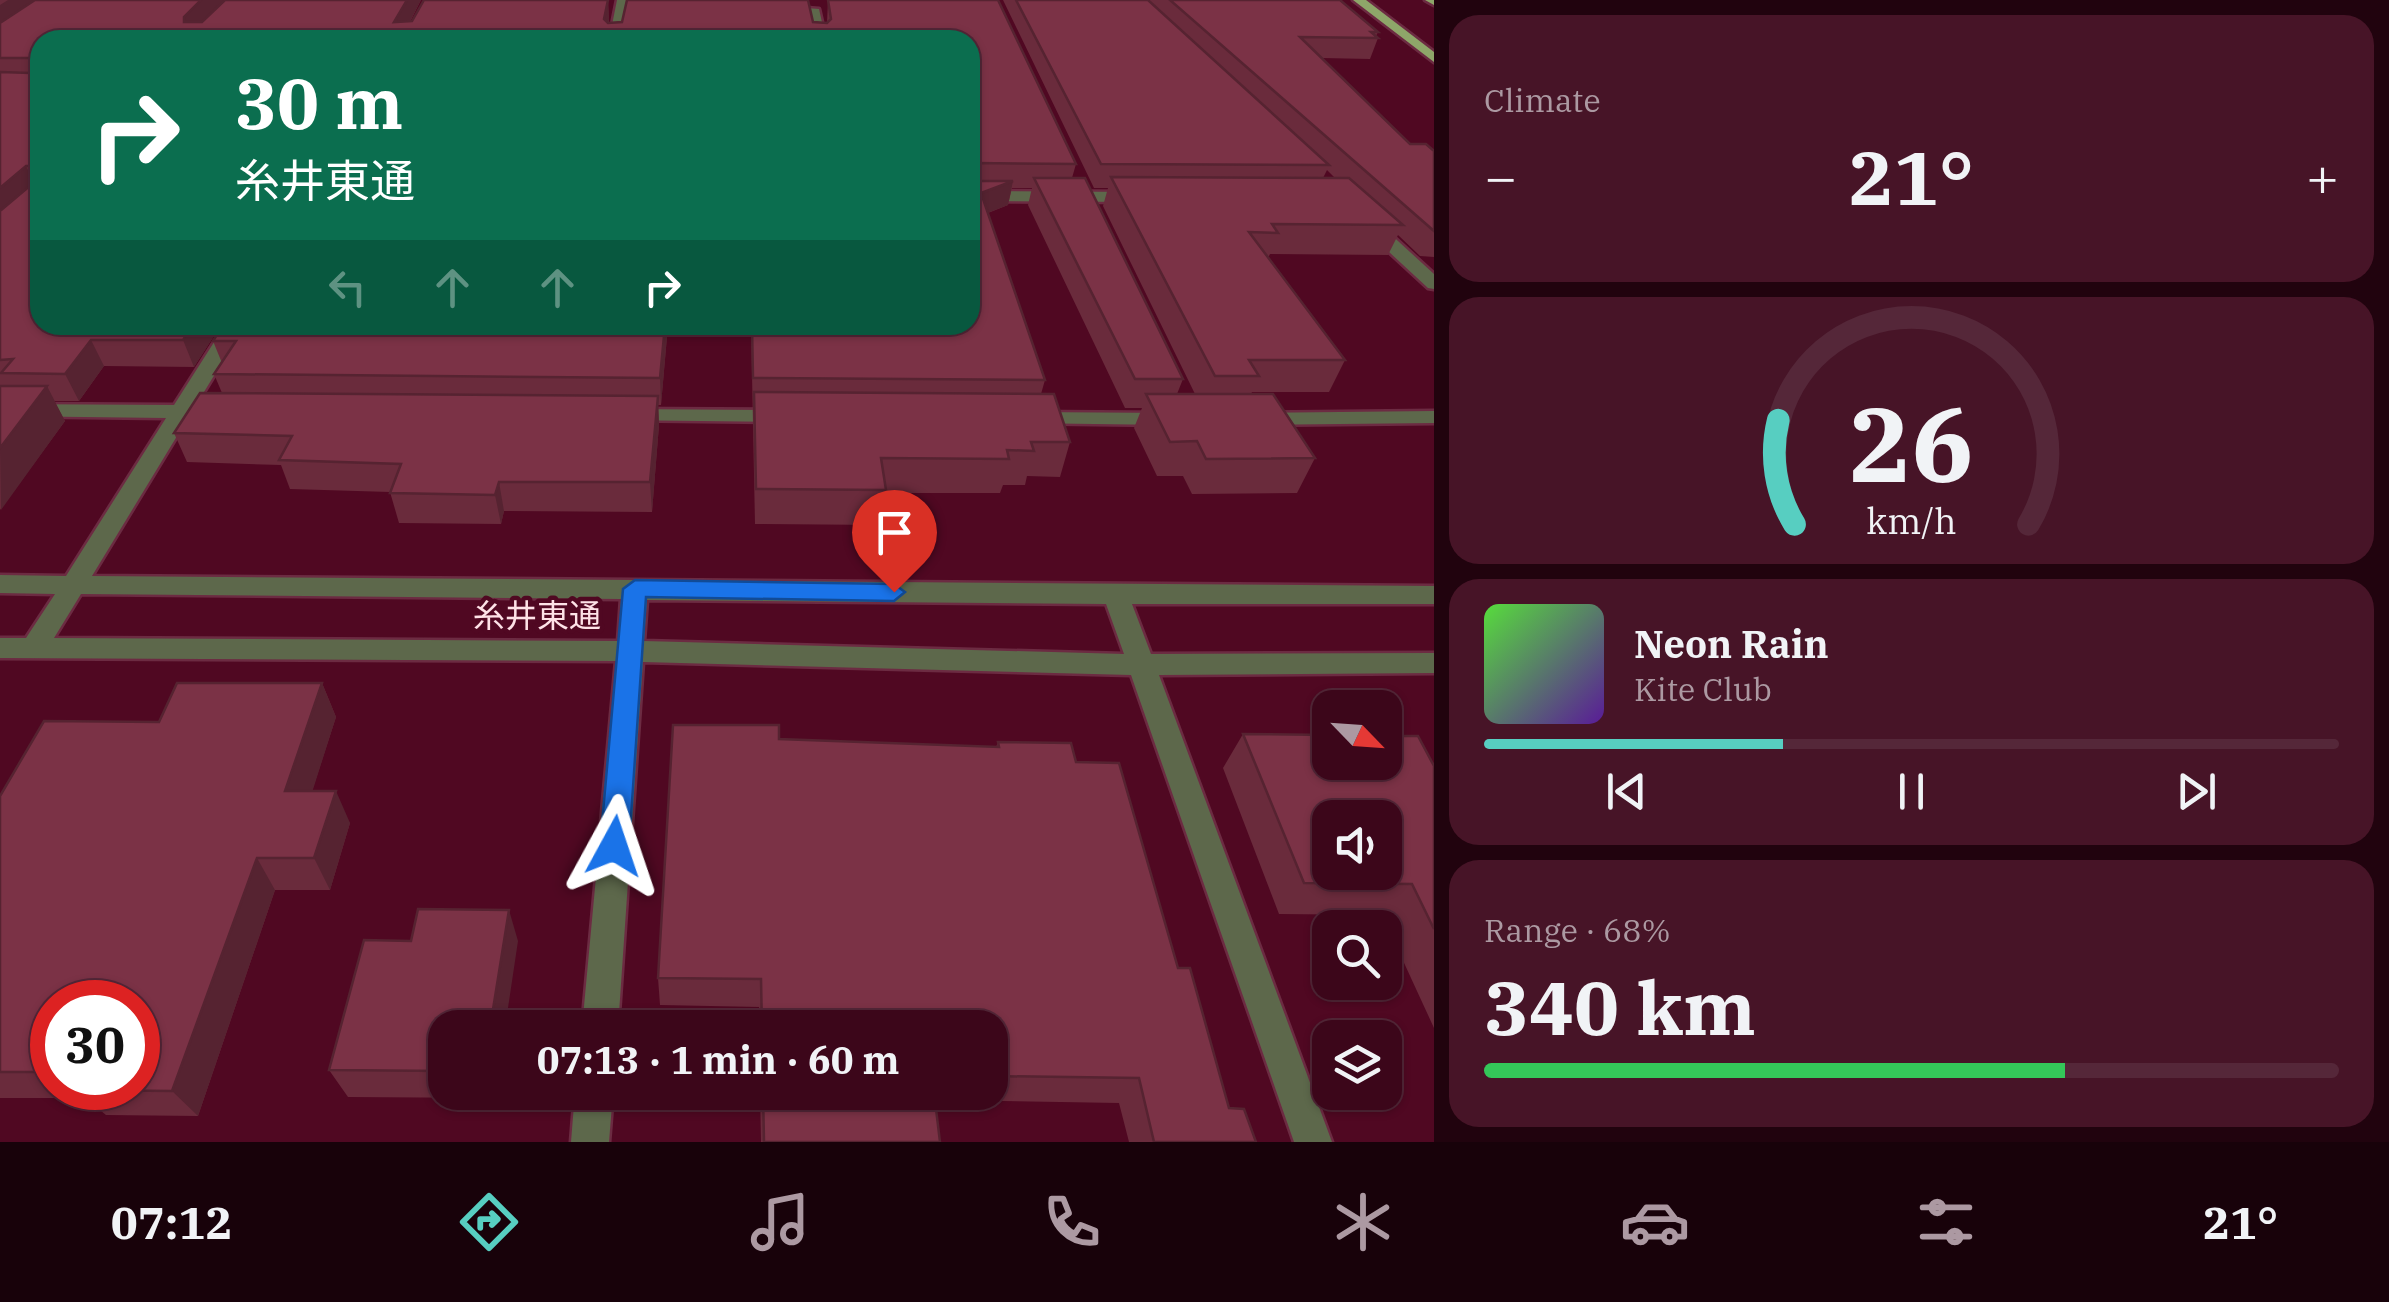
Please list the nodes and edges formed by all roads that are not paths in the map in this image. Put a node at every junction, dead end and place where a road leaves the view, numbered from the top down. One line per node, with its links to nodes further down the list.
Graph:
1 (1359, 0): 7 (main road)
2 (622, 5): 3 (street); 5 (street)
3 (640, 10)
4 (757, 10): 6 (street)
5 (617, 30)
6 (818, 30)
7 (1434, 58)
8 (1079, 179): 10 (street)
9 (980, 196): 10 (street)
10 (1088, 197): 11 (street); 13 (street)
11 (1146, 197)
12 (1355, 210): 14 (street)
13 (1096, 214)
14 (1434, 284)
15 (230, 335): 17 (street)
16 (0, 410): 17 (street)
17 (184, 412): 18 (street); 26 (street)
18 (243, 412)
19 (599, 415): 20 (street)
20 (797, 416)
21 (1434, 417): 24 (street)
22 (1014, 418): 23 (street)
23 (1192, 419)
24 (1230, 419)
25 (0, 584): 26 (street, 糸井東通)
26 (75, 585): 27 (street, 糸井東通); 31 (street)
27 (635, 589): 29 (street, 糸井東通); 32 (street)
28 (1434, 595): 29 (street, 糸井東通)
29 (1116, 596): 34 (street)
30 (0, 648): 31 (street, 糸井東通)
31 (34, 648): 32 (street, 糸井東通)
32 (630, 652): 34 (street, 糸井東通); 35 (street)
33 (1434, 663): 34 (street, 糸井東通)
34 (1142, 665): 38 (street)
35 (601, 1010)
36 (593, 1110): 37 (street)
37 (590, 1142)
38 (1313, 1142)

